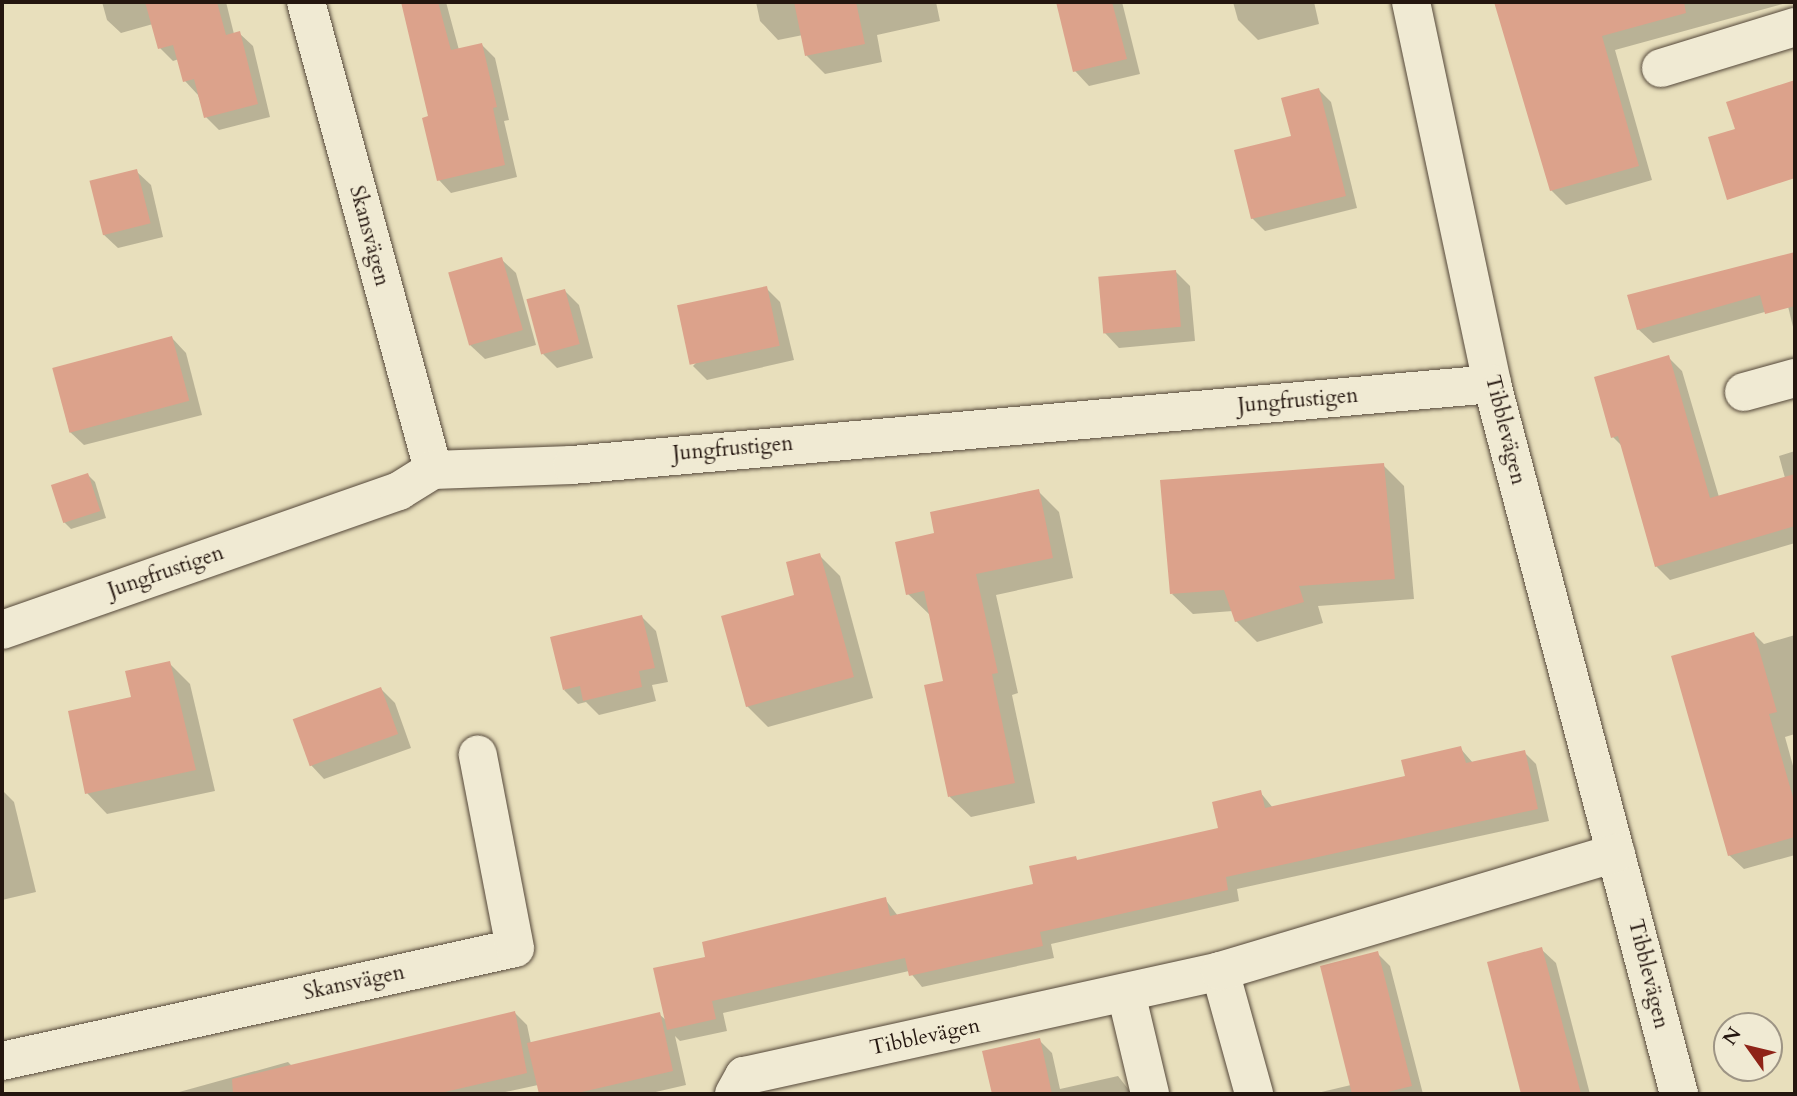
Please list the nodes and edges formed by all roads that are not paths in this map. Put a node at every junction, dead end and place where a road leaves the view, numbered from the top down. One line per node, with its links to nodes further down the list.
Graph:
1 (306, 2): 8 (street, Skansvägen)
2 (1411, 2): 6 (street, Tibblevägen)
3 (1795, 27): 4 (street)
4 (1661, 68)
5 (1795, 379): 7 (street)
6 (1492, 384): 8 (street, Jungfrustigen); 11 (street, Tibblevägen)
7 (1744, 392)
8 (433, 470): 9 (street, Jungfrustigen)
9 (2, 630)
10 (478, 755): 14 (street, Skansvägen)
11 (1616, 853): 12 (street, Tibblevägen); 18 (street, Tibblevägen)
12 (1220, 971): 13 (street, Tibblevägen); 17 (street)
13 (1126, 993): 15 (street, Tibblevägen); 16 (street)
14 (2, 1060)
15 (734, 1094)
16 (1150, 1094)
17 (1254, 1094)
18 (1679, 1094)

